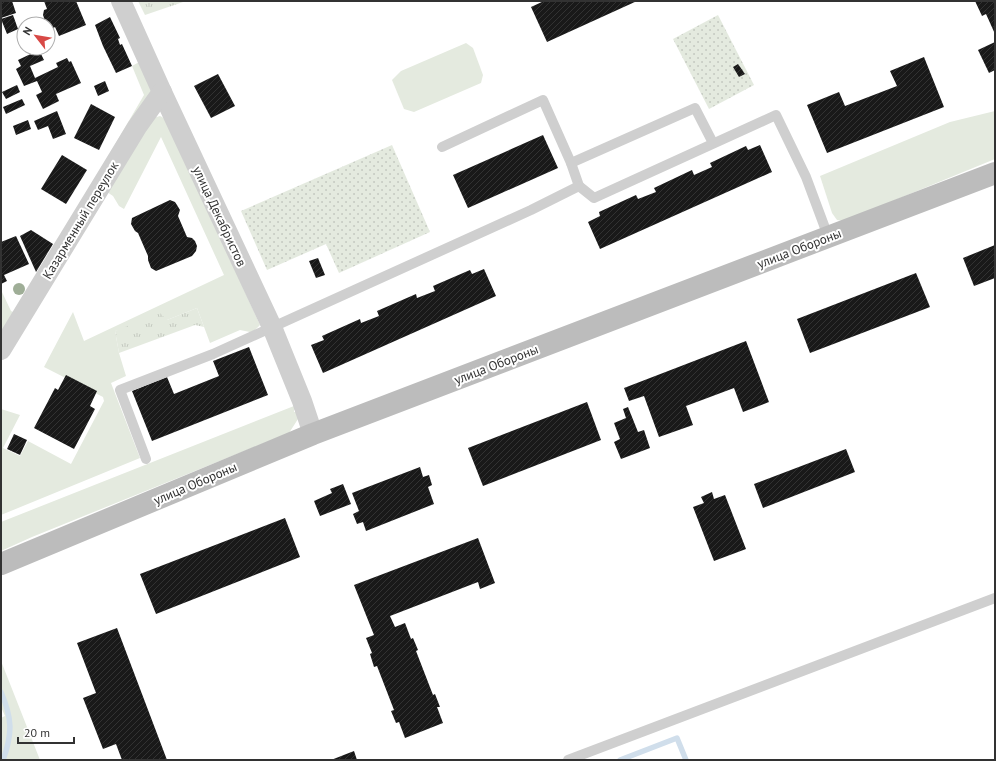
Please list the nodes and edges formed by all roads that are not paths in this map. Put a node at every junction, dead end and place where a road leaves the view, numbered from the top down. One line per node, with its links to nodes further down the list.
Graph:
1 (121, 1): 2 (street, улица Декабристов)
2 (162, 92): 9 (street, улица Декабристов); 10 (street, Казарменный переулок)
3 (713, 144): 5 (lane); 7 (lane); 8 (lane)
4 (442, 147): 5 (lane)
5 (571, 163): 7 (lane)
6 (995, 173): 8 (street, улица Обороны)
7 (579, 186): 9 (lane)
8 (828, 236): 11 (street, улица Обороны)
9 (272, 327): 11 (street, улица Декабристов); 12 (lane)
10 (1, 350)
11 (313, 434): 13 (street, улица Обороны)
12 (146, 459)
13 (1, 564)
14 (995, 598): 15 (lane)
15 (568, 760)

